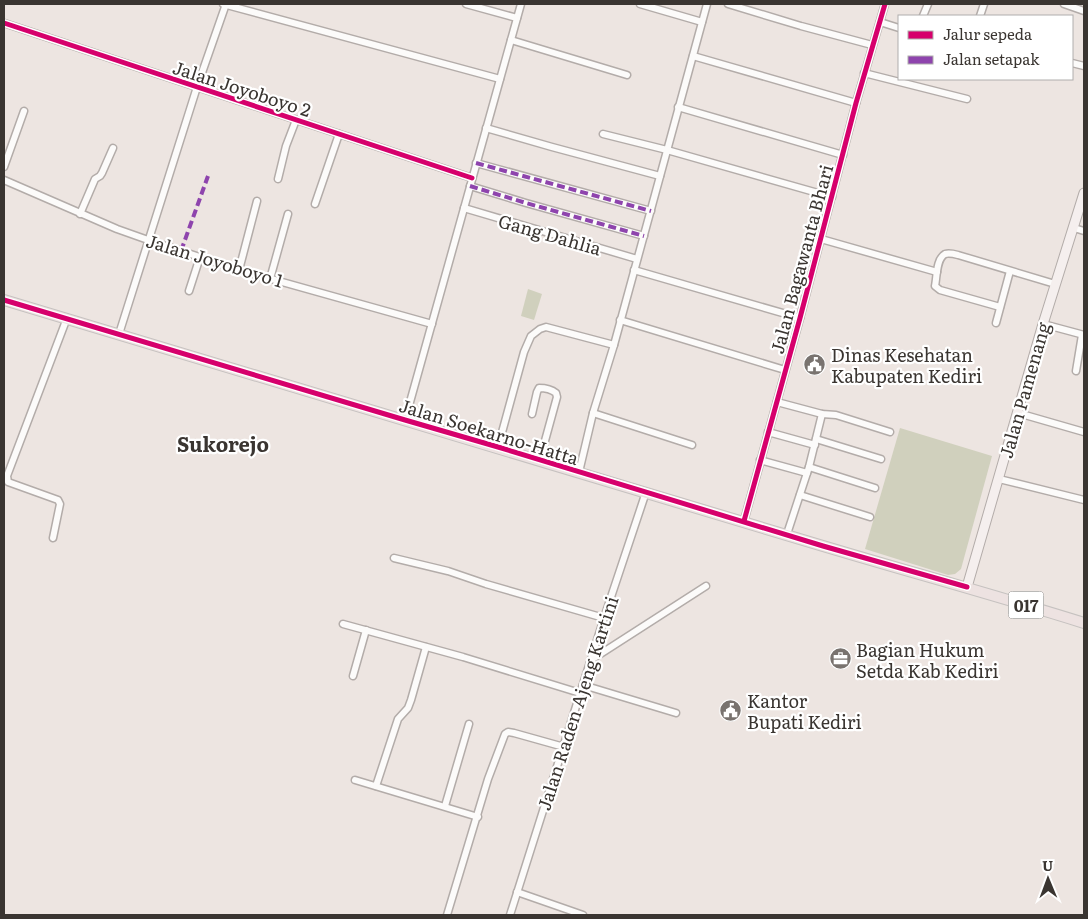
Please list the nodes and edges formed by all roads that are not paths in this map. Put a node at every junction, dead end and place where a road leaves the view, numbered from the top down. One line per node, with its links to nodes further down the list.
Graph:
1 (225, 4): 20 (street); 21 (street)
2 (466, 4): 10 (street)
3 (521, 4): 10 (street)
4 (640, 4): 11 (street)
5 (706, 4): 11 (street)
6 (728, 4): 16 (street)
7 (885, 4): 12 (street, Jalan Bagawanta Bhari)
8 (1064, 4): 9 (street)
9 (1084, 11)
10 (517, 18): 15 (street)
11 (702, 22): 17 (street)
12 (880, 22): 14 (street); 16 (street, Jalan Bagawanta Bhari)
13 (4, 23): 21 (street, Jalan Joyoboyo 2)
14 (898, 28)
15 (511, 40): 19 (street); 20 (street)
16 (872, 45): 18 (street, Jalan Bagawanta Bhari)
17 (693, 56): 23 (street); 24 (street)
18 (864, 73): 22 (street); 23 (street, Jalan Bagawanta Bhari)
19 (626, 75)
20 (500, 79): 27 (street)
21 (197, 87): 26 (street, Jalan Joyoboyo 2); 52 (street)
22 (967, 99)
23 (856, 103): 32 (street, Jalan Bagawanta Bhari)
24 (678, 107): 31 (street); 32 (street)
25 (24, 111): 34 (street)
26 (296, 120): 28 (street, Jalan Joyoboyo 2); 37 (street)
27 (486, 128): 33 (street); 35 (street)
28 (339, 134): 36 (street, Jalan Joyoboyo 2); 43 (street)
29 (603, 134): 31 (street)
30 (113, 148): 46 (street)
31 (667, 150): 35 (street); 41 (street)
32 (843, 154): 41 (street, Jalan Bagawanta Bhari)
33 (476, 163): 36 (street); 45 (street)
34 (4, 167)
35 (660, 176): 45 (street)
36 (472, 178): 39 (street)
37 (278, 179)
38 (4, 180): 46 (street, Jalan Joyoboyo 1)
39 (470, 186): 44 (street); 50 (street)
40 (1084, 194): 48 (main road, Jalan Pamenang)
41 (832, 197): 51 (street, Jalan Bagawanta Bhari)
42 (257, 201): 55 (street)
43 (315, 204)
44 (464, 208): 54 (street, Gang Dahlia); 68 (street)
45 (651, 211): 50 (street)
46 (80, 214): 52 (street, Jalan Joyoboyo 1)
47 (288, 214): 59 (street)
48 (1074, 228): 49 (street); 60 (main road, Jalan Pamenang)
49 (1084, 231)
50 (644, 236): 54 (street)
51 (821, 239): 58 (street); 65 (street, Jalan Bagawanta Bhari)
52 (148, 240): 53 (street, Jalan Joyoboyo 1); 70 (street)
53 (200, 257): 55 (street, Jalan Joyoboyo 1); 61 (street)
54 (636, 259): 56 (street)
55 (239, 270): 59 (street, Jalan Joyoboyo 1)
56 (634, 270): 65 (street); 66 (street)
57 (1010, 271): 58 (street); 60 (street); 63 (street)
58 (937, 272): 63 (street)
59 (270, 278): 68 (street, Jalan Joyoboyo 1)
60 (1055, 284): 69 (main road, Jalan Pamenang)
61 (189, 290)
62 (4, 300): 64 (main road, Jalan Soekarno-Hatta / 017)
63 (1000, 307): 67 (street)
64 (67, 318): 70 (main road, Jalan Soekarno-Hatta / 017); 100 (street)
65 (800, 318): 73 (street, Jalan Bagawanta Bhari)
66 (620, 320): 72 (street); 73 (street)
67 (996, 323)
68 (432, 324): 80 (street)
69 (1043, 324): 71 (street); 77 (main road, Jalan Pamenang)
70 (119, 334): 80 (main road, Jalan Soekarno-Hatta / 017)
71 (1083, 335): 74 (street)
72 (614, 345): 76 (street); 86 (street)
73 (785, 370): 75 (street, Jalan Bagawanta Bhari)
74 (1076, 371)
75 (777, 402): 79 (street); 81 (street, Jalan Bagawanta Bhari)
76 (594, 413): 85 (street); 91 (street)
77 (1018, 413): 83 (street); 92 (main road, Jalan Pamenang)
78 (532, 414): 87 (street)
79 (822, 414): 82 (street); 84 (street)
80 (405, 420): 86 (main road, Jalan Soekarno-Hatta / 017)
81 (768, 432): 84 (street); 89 (street, Jalan Bagawanta Bhari)
82 (890, 432)
83 (1084, 432)
84 (815, 442): 88 (street); 90 (street)
85 (692, 445)
86 (498, 447): 87 (main road, Jalan Soekarno-Hatta / 017)
87 (540, 459): 91 (main road, Jalan Soekarno-Hatta / 017)
88 (881, 459)
89 (760, 460): 90 (street); 98 (street, Jalan Bagawanta Bhari)
90 (808, 470): 93 (street); 95 (street)
91 (579, 472): 94 (main road, Jalan Soekarno-Hatta / 017)
92 (999, 479): 96 (street); 103 (main road, Jalan Pamenang)
93 (875, 488)
94 (646, 492): 98 (main road, Jalan Soekarno-Hatta / 017); 104 (street, Jalan Raden Ajeng Kartini)
95 (800, 495): 97 (street); 99 (street)
96 (1084, 500)
97 (870, 517)
98 (744, 521): 99 (main road, Jalan Soekarno-Hatta / 017)
99 (787, 534): 103 (main road, Jalan Soekarno-Hatta / 017)
100 (53, 538)
101 (394, 558): 104 (street)
102 (706, 586): 109 (street)
103 (967, 588): 105 (main road, 017)
104 (604, 618): 109 (street, Jalan Raden Ajeng Kartini)
105 (1084, 623)
106 (343, 624): 107 (street)
107 (366, 630): 108 (street); 110 (street)
108 (426, 647): 112 (street); 117 (street)
109 (591, 660): 111 (street, Jalan Raden Ajeng Kartini)
110 (353, 676)
111 (583, 685): 112 (street, Jalan Raden Ajeng Kartini); 113 (street)
112 (580, 693): 115 (street, Jalan Raden Ajeng Kartini)
113 (676, 713)
114 (469, 724): 118 (street)
115 (564, 747): 119 (street); 120 (street, Jalan Raden Ajeng Kartini)
116 (356, 780): 117 (street)
117 (376, 786): 118 (street)
118 (444, 806): 119 (street)
119 (478, 817): 121 (street)
120 (517, 892): 122 (street, Jalan Raden Ajeng Kartini); 123 (street)
121 (448, 915)
122 (510, 915)
123 (583, 915)

